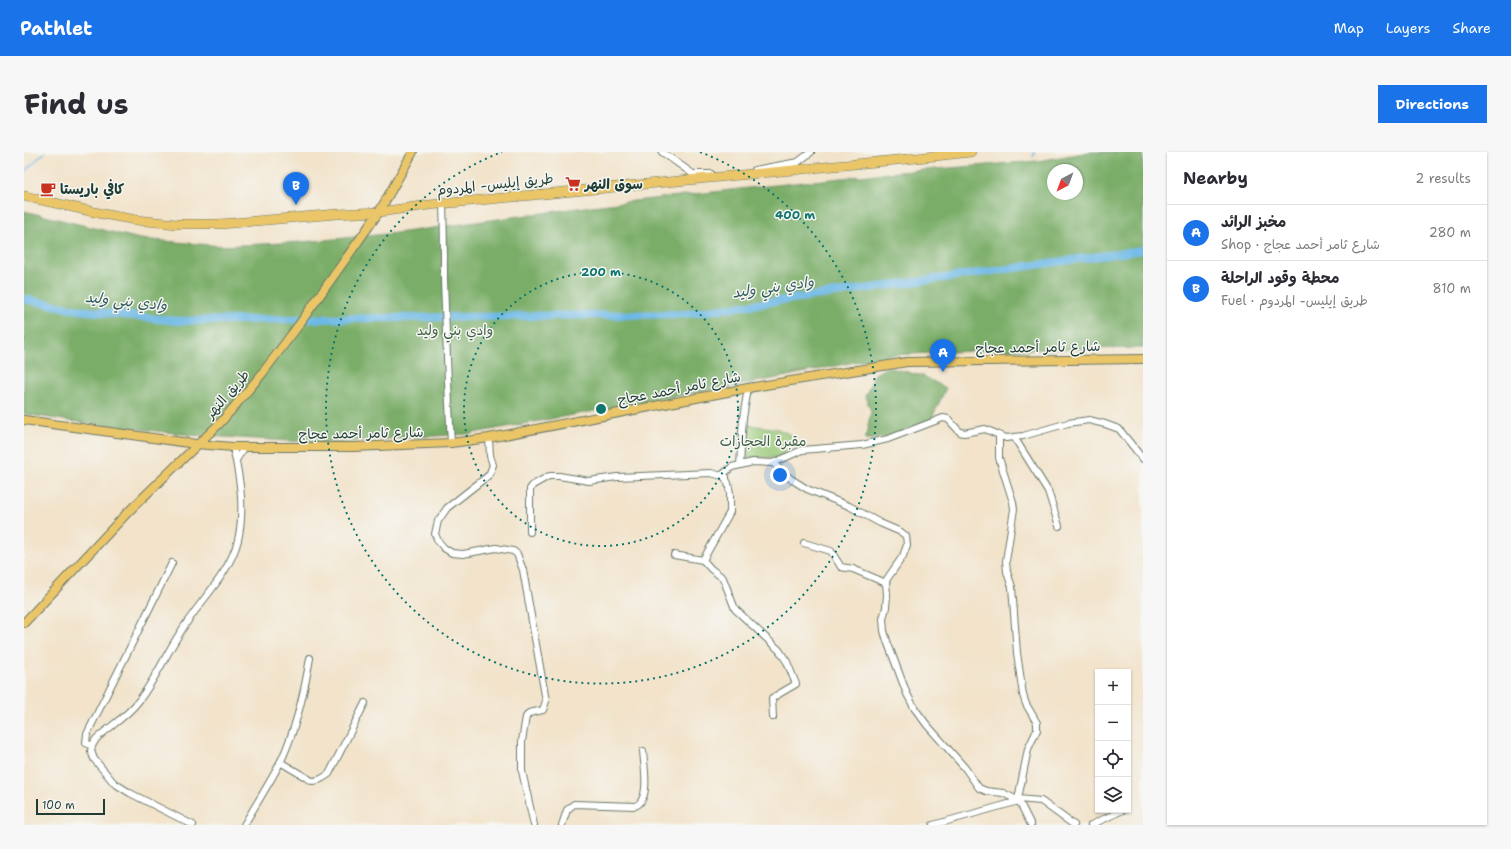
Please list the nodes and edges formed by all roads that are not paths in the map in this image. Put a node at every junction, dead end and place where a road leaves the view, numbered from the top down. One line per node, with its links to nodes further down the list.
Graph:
1 (413, 152): 9 (main road, طريق النهر)
2 (662, 152): 6 (street)
3 (812, 152): 6 (street)
4 (967, 152): 5 (highway, طريق إيليس- المردوم)
5 (917, 155): 6 (highway, طريق إيليس- المردوم)
6 (743, 174): 8 (highway, طريق إيليس- المردوم)
7 (24, 196): 9 (highway, طريق إيليس- المردوم)
8 (442, 204): 9 (highway, طريق إيليس- المردوم); 16 (street)
9 (379, 212): 17 (main road, طريق النهر)
10 (1143, 359): 11 (main road, شارع ثامر أحمد عجاج)
11 (748, 388): 15 (main road, شارع ثامر أحمد عجاج); 23 (street)
12 (24, 420): 17 (main road, شارع ثامر أحمد عجاج)
13 (999, 436): 14 (street); 22 (street); 39 (street)
14 (1014, 437): 20 (street); 25 (street)
15 (489, 438): 16 (main road, شارع ثامر أحمد عجاج); 44 (street)
16 (452, 443): 19 (main road, شارع ثامر أحمد عجاج)
17 (196, 444): 18 (main road, شارع ثامر أحمد عجاج); 32 (main road, طريق النهر)
18 (233, 447): 19 (main road, شارع ثامر أحمد عجاج); 21 (street)
19 (245, 447): 21 (street)
20 (1143, 459)
21 (236, 460): 36 (street)
22 (773, 463): 23 (street); 31 (street)
23 (740, 464): 24 (street)
24 (726, 477): 26 (street); 29 (street)
25 (1059, 526)
26 (530, 532)
27 (804, 543): 31 (street)
28 (674, 556): 29 (street)
29 (703, 560): 35 (street)
30 (172, 563): 36 (street)
31 (886, 583): 39 (street)
32 (24, 623)
33 (310, 658): 38 (street)
34 (365, 703): 38 (street)
35 (773, 717)
36 (92, 746): 42 (street)
37 (643, 751): 45 (street)
38 (280, 762): 43 (street)
39 (1018, 800): 41 (street); 46 (street); 47 (street)
40 (1117, 813): 48 (street)
41 (938, 824)
42 (193, 825)
43 (244, 825)
44 (534, 825)
45 (562, 825)
46 (1031, 825)
47 (1074, 825)
48 (1091, 825)

